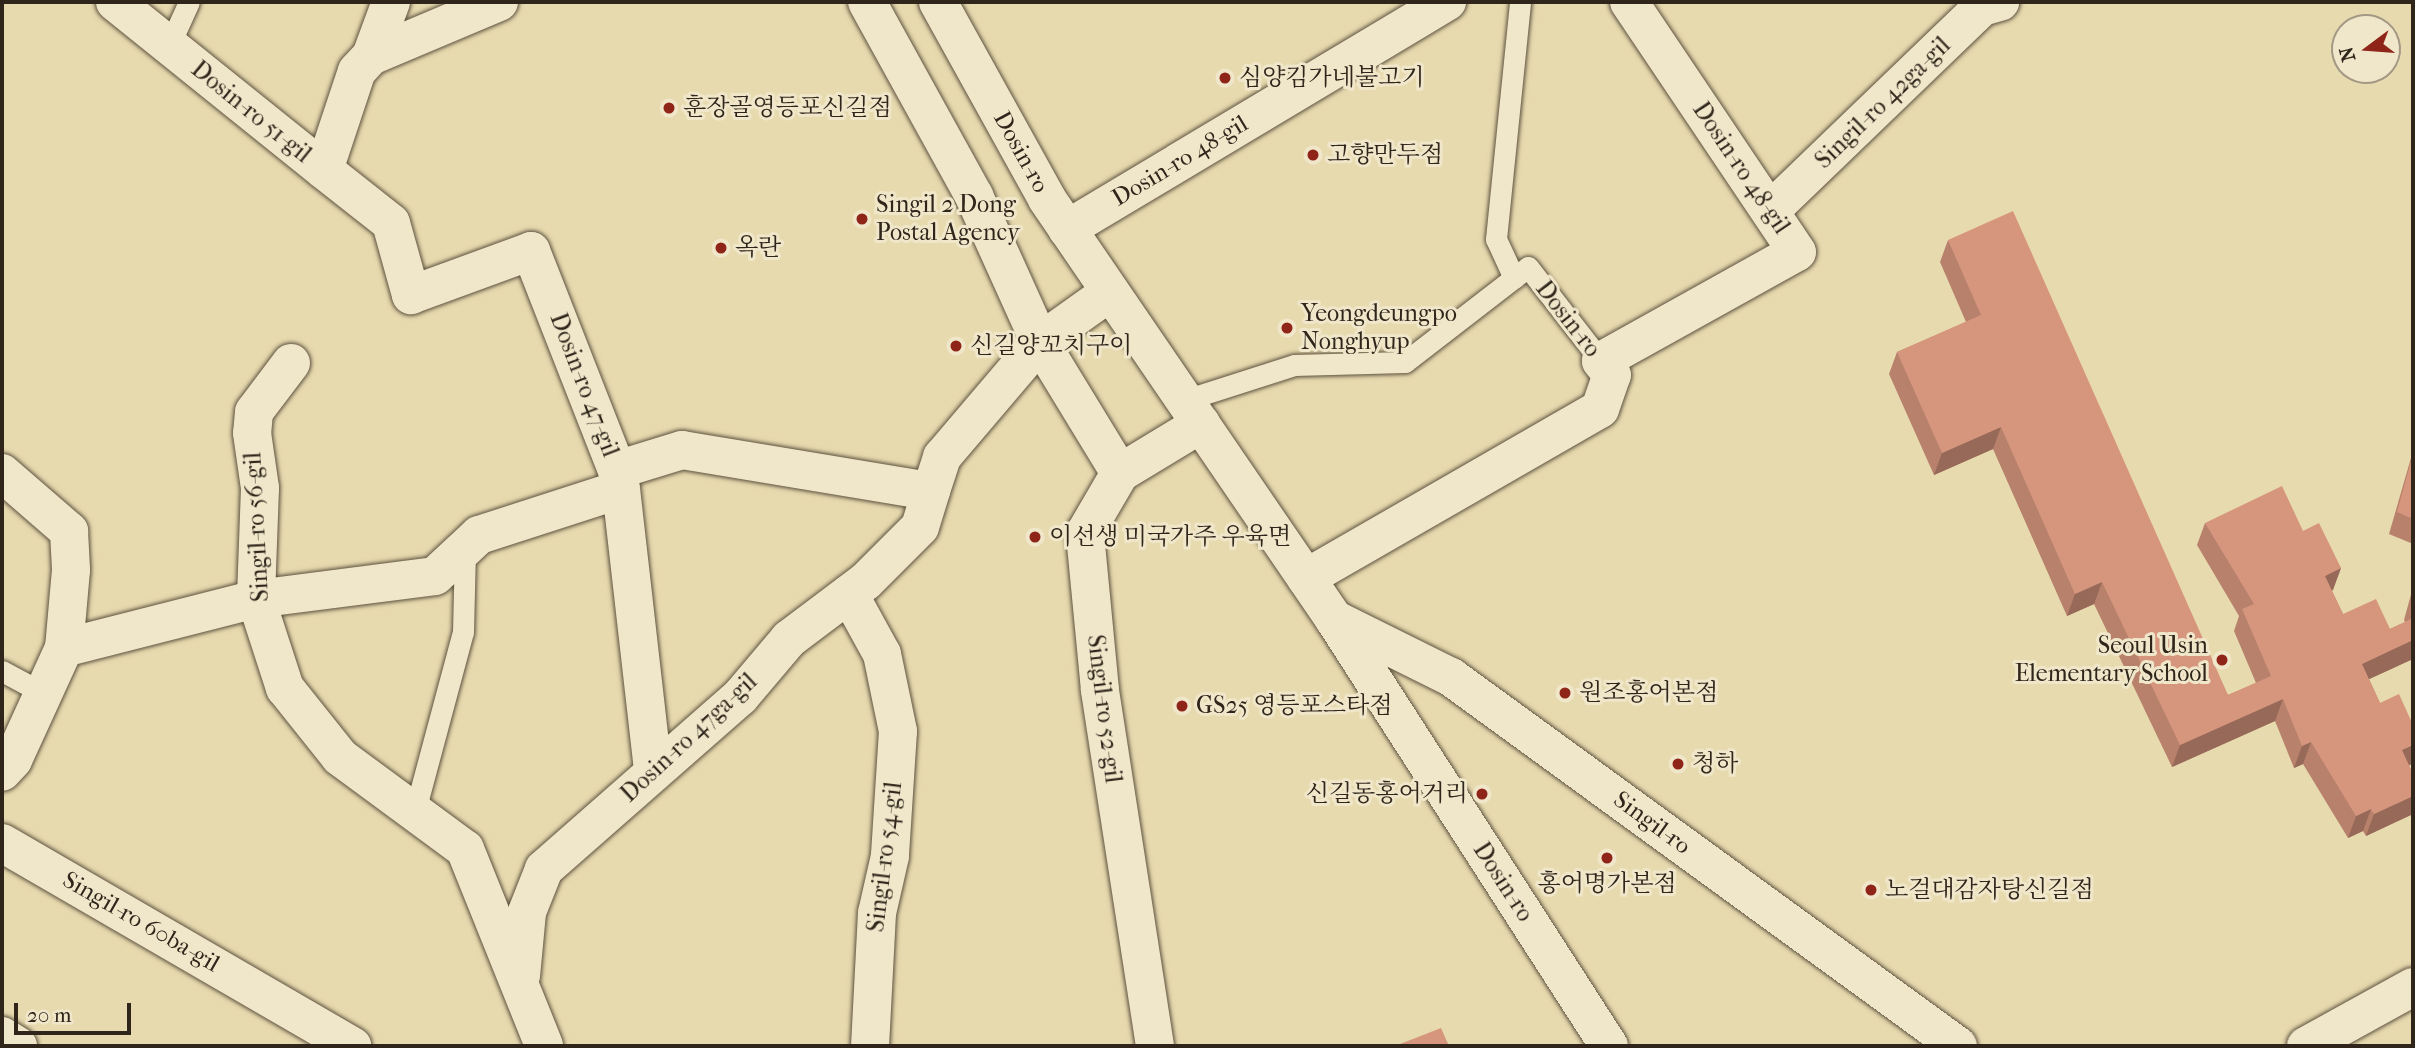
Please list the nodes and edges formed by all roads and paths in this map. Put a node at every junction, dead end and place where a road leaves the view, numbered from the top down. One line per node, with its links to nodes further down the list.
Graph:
1 (115, 2): 12 (street, Dosin-ro 51-gil)
2 (189, 2): 12 (lane, Dosin-ro 51-gil)
3 (391, 2): 13 (street, Dosin-ro 51-gil)
4 (499, 2): 13 (street)
5 (867, 2): 19 (street)
6 (939, 2): 16 (street, Dosin-ro)
7 (1447, 2): 11 (street, Dosin-ro 48-gil)
8 (1520, 2): 17 (lane)
9 (1629, 2): 15 (street, Dosin-ro 48-gil)
10 (1987, 4): 15 (street, Singil-ro 42ga-gil)
11 (1393, 15): 16 (street, Dosin-ro 48-gil)
12 (169, 46): 14 (street, Dosin-ro 51-gil)
13 (371, 56): 14 (street, Dosin-ro 51-gil)
14 (324, 170): 25 (street, Dosin-ro 47-gil)
15 (1770, 211): 20 (street, Dosin-ro 48-gil)
16 (1067, 229): 18 (street, Dosin-ro)
17 (1514, 278): 20 (lane, Dosin-ro); 22 (lane, Dosin-ro)
18 (1110, 292): 19 (street); 22 (street, Dosin-ro)
19 (1040, 342): 24 (street); 25 (street)
20 (1601, 361): 27 (street, Dosin-ro)
21 (291, 363): 29 (street, Singil-ro 56-gil)
22 (1193, 412): 24 (street, Singil-ro 52-gil); 27 (street, Dosin-ro)
23 (2, 473): 31 (street)
24 (1120, 473): 45 (street, Singil-ro 52-gil)
25 (931, 491): 28 (street, Dosin-ro 47ga-gil)
26 (465, 548): 29 (street, Dosin-ro 47-gil); 35 (street, Dosin-ro 47-gil); 36 (lane)
27 (1306, 578): 30 (street, Dosin-ro)
28 (849, 594): 35 (street, Dosin-ro 47ga-gil); 44 (street, Singil-ro 54-gil)
29 (256, 599): 31 (street, Dosin-ro 47-gil); 36 (street, Singil-ro 56-gil)
30 (1334, 619): 46 (street, Dosin-ro); 47 (street, Singil-ro)
31 (64, 648): 33 (street)
32 (2, 671): 33 (lane)
33 (43, 693): 34 (street)
34 (2, 772)
35 (653, 772): 38 (street, Dosin-ro 47ga-gil)
36 (416, 807): 38 (street, Singil-ro 56-gil)
37 (2, 843): 42 (street, Singil-ro 60ba-gil)
38 (521, 978): 43 (street, Singil-ro 56-gil)
39 (2413, 988): 48 (street)
40 (2, 1036): 41 (street)
41 (18, 1046)
42 (352, 1046)
43 (544, 1046)
44 (870, 1046)
45 (1155, 1046)
46 (1609, 1046)
47 (1958, 1046)
48 (2306, 1046)

